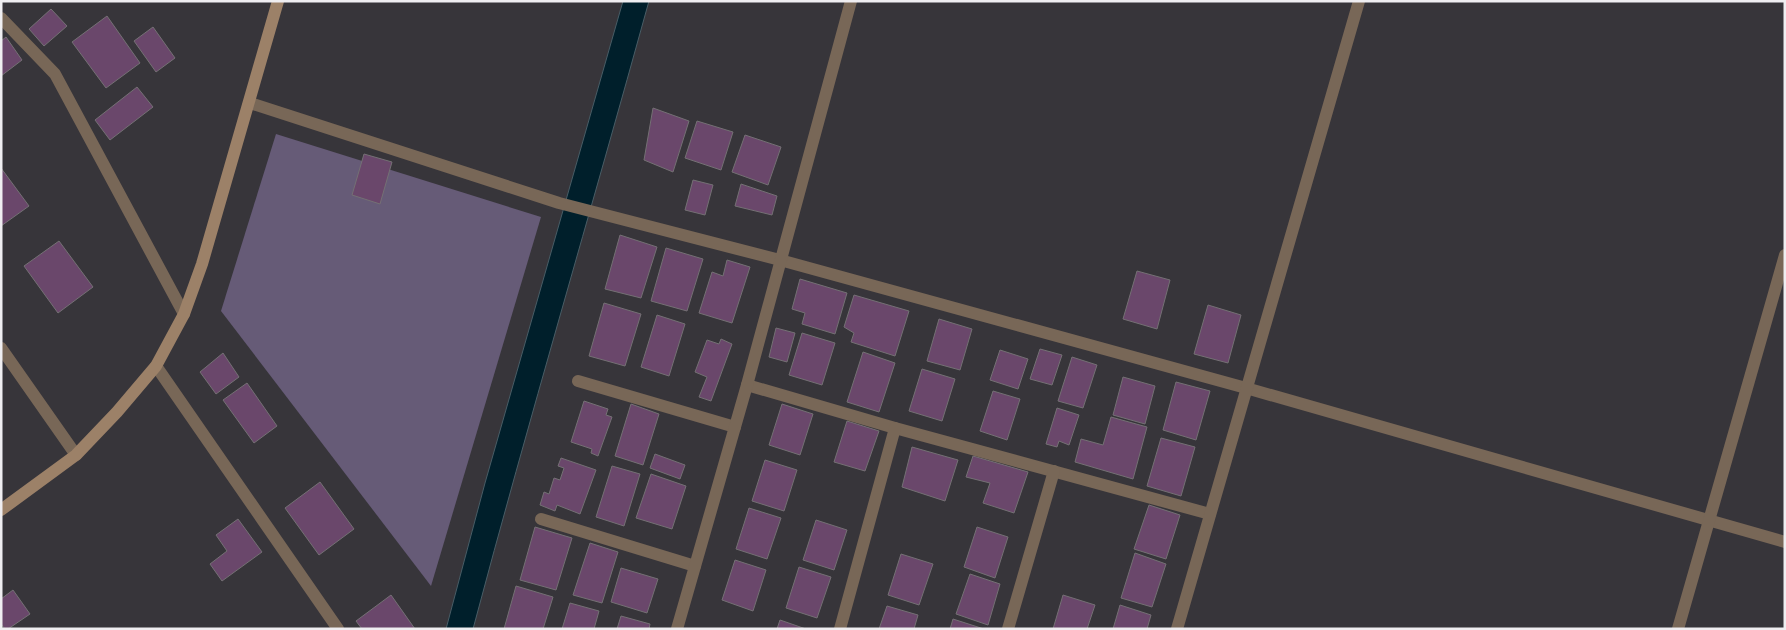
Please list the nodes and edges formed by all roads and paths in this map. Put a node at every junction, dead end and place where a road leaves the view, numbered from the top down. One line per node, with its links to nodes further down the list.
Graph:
1 (278, 1): 5 (street)
2 (851, 1): 7 (street)
3 (1359, 1): 13 (street)
4 (1, 18): 8 (street)
5 (250, 103): 7 (street); 8 (street)
6 (1785, 255): 21 (street)
7 (780, 260): 12 (street); 13 (street)
8 (184, 314): 10 (street)
9 (1, 348): 16 (street)
10 (156, 366): 16 (street); 24 (street)
11 (578, 381): 14 (street)
12 (746, 385): 14 (street); 15 (street)
13 (1246, 388): 19 (street); 21 (street)
14 (735, 427): 23 (street)
15 (895, 428): 17 (street); 26 (street)
16 (76, 455): 18 (street)
17 (1054, 471): 19 (street); 27 (street)
18 (1, 510)
19 (1210, 514): 28 (street)
20 (541, 519): 23 (street)
21 (1709, 520): 22 (street); 29 (street)
22 (1785, 542)
23 (695, 566): 25 (street)
24 (338, 629)
25 (677, 629)
26 (840, 629)
27 (1008, 629)
28 (1177, 629)
29 (1678, 629)

